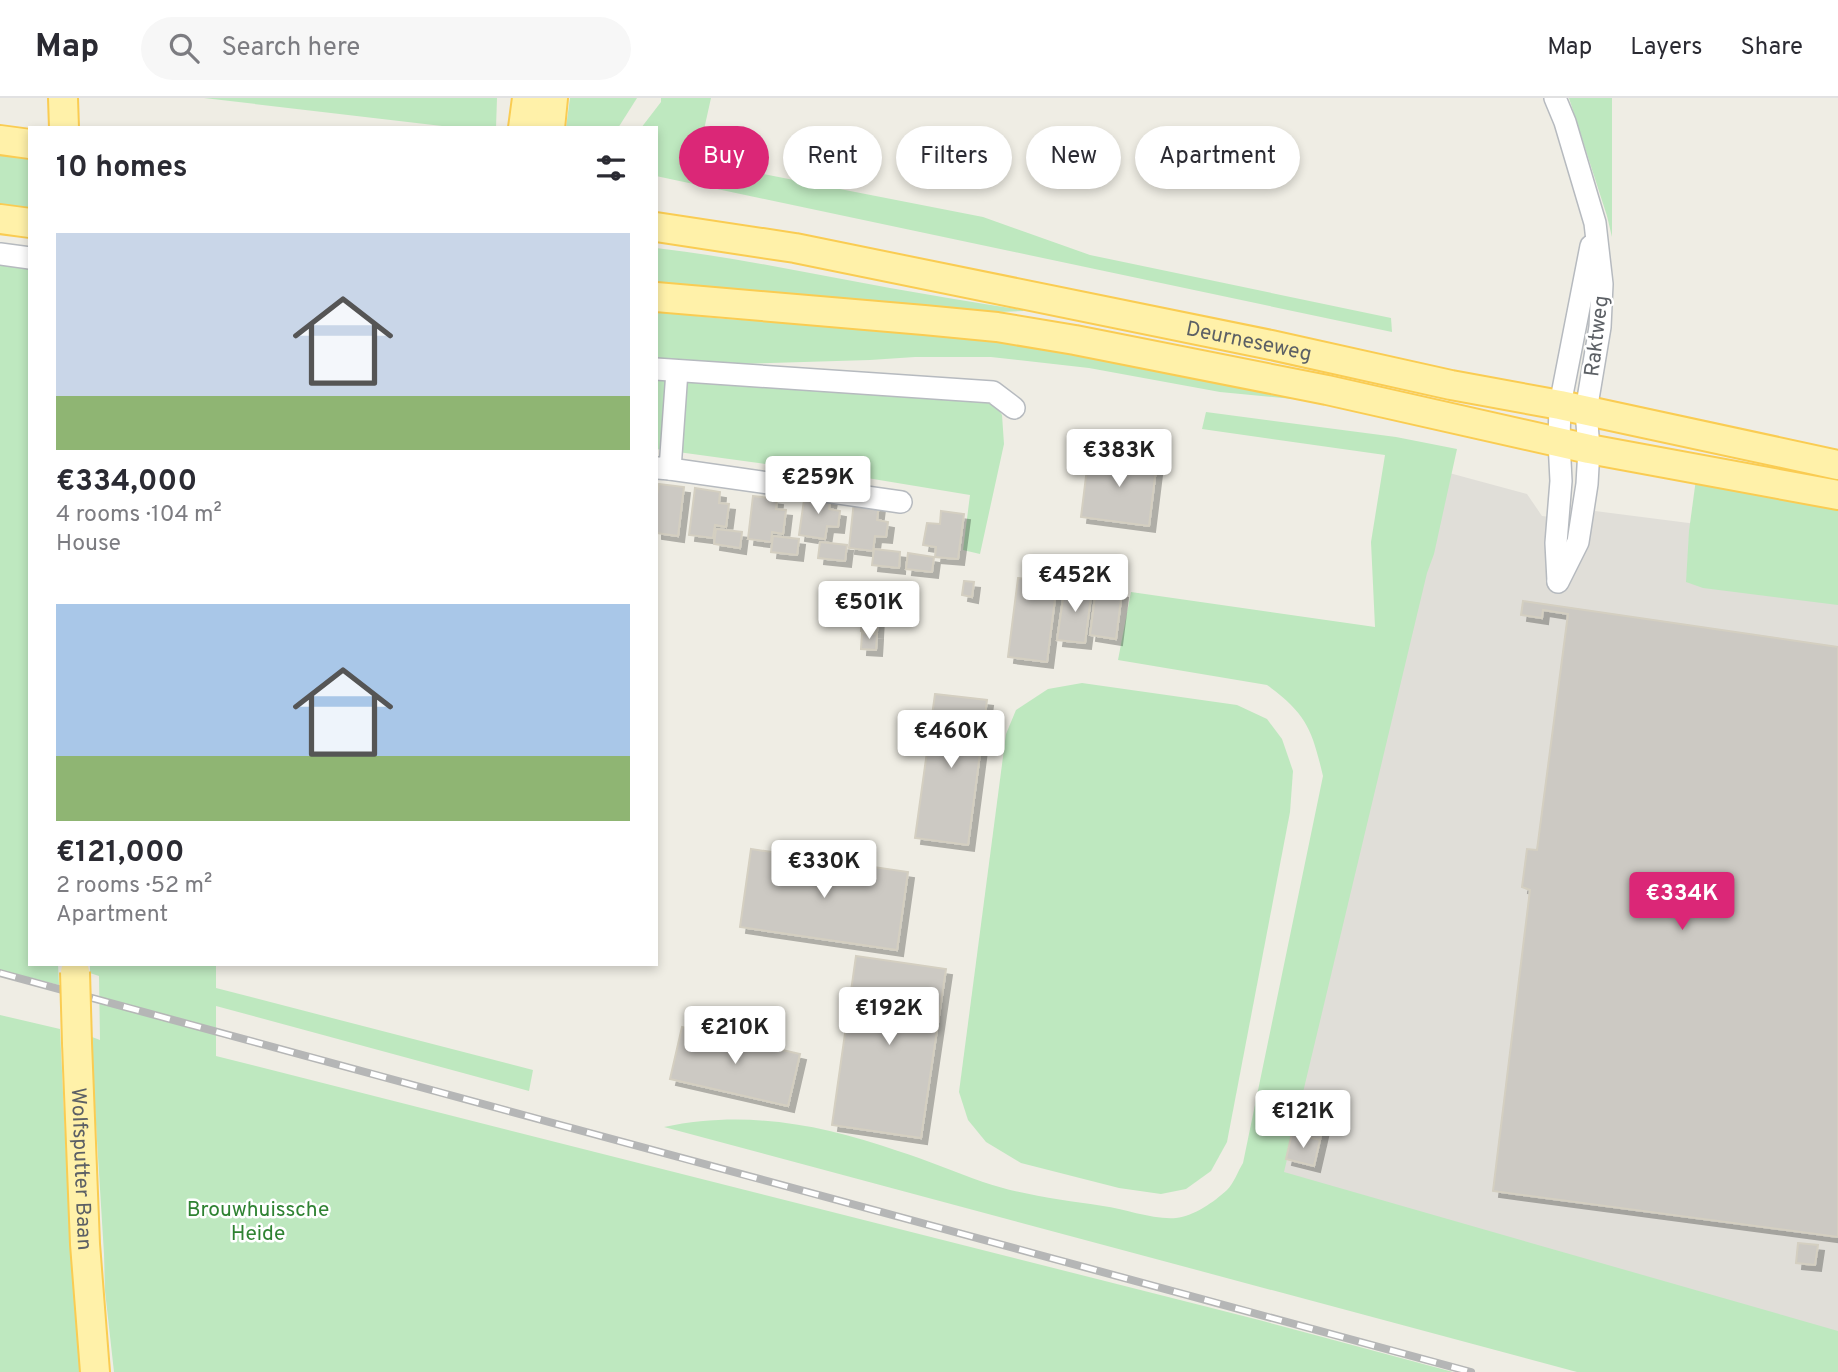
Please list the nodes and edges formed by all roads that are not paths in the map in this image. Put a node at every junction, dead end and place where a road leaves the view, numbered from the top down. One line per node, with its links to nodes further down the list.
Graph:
1 (64, 98): 5 (main road)
2 (527, 98): 6 (main road)
3 (553, 98): 7 (main road)
4 (1555, 98): 18 (street, Raktweg)
5 (64, 126)
6 (523, 126)
7 (550, 126)
8 (0, 140): 9 (main road)
9 (28, 144)
10 (0, 219): 11 (main road)
11 (28, 223)
12 (658, 227): 18 (main road, Deurneseweg)
13 (0, 254): 14 (street)
14 (28, 258)
15 (658, 298): 19 (main road, Deurneseweg)
16 (667, 370): 17 (street); 22 (street)
17 (1014, 408)
18 (1573, 408): 19 (street, Raktweg); 20 (street, Raktweg); 21 (main road, Deurneseweg)
19 (1559, 442): 20 (main road, Deurneseweg); 20 (street)
20 (1589, 449): 23 (main road, Deurneseweg)
21 (1838, 465)
22 (663, 468): 24 (street)
23 (1838, 495)
24 (901, 502)
25 (75, 968): 26 (main road, Wolfsputter Baan, bridge)
26 (95, 1372)

